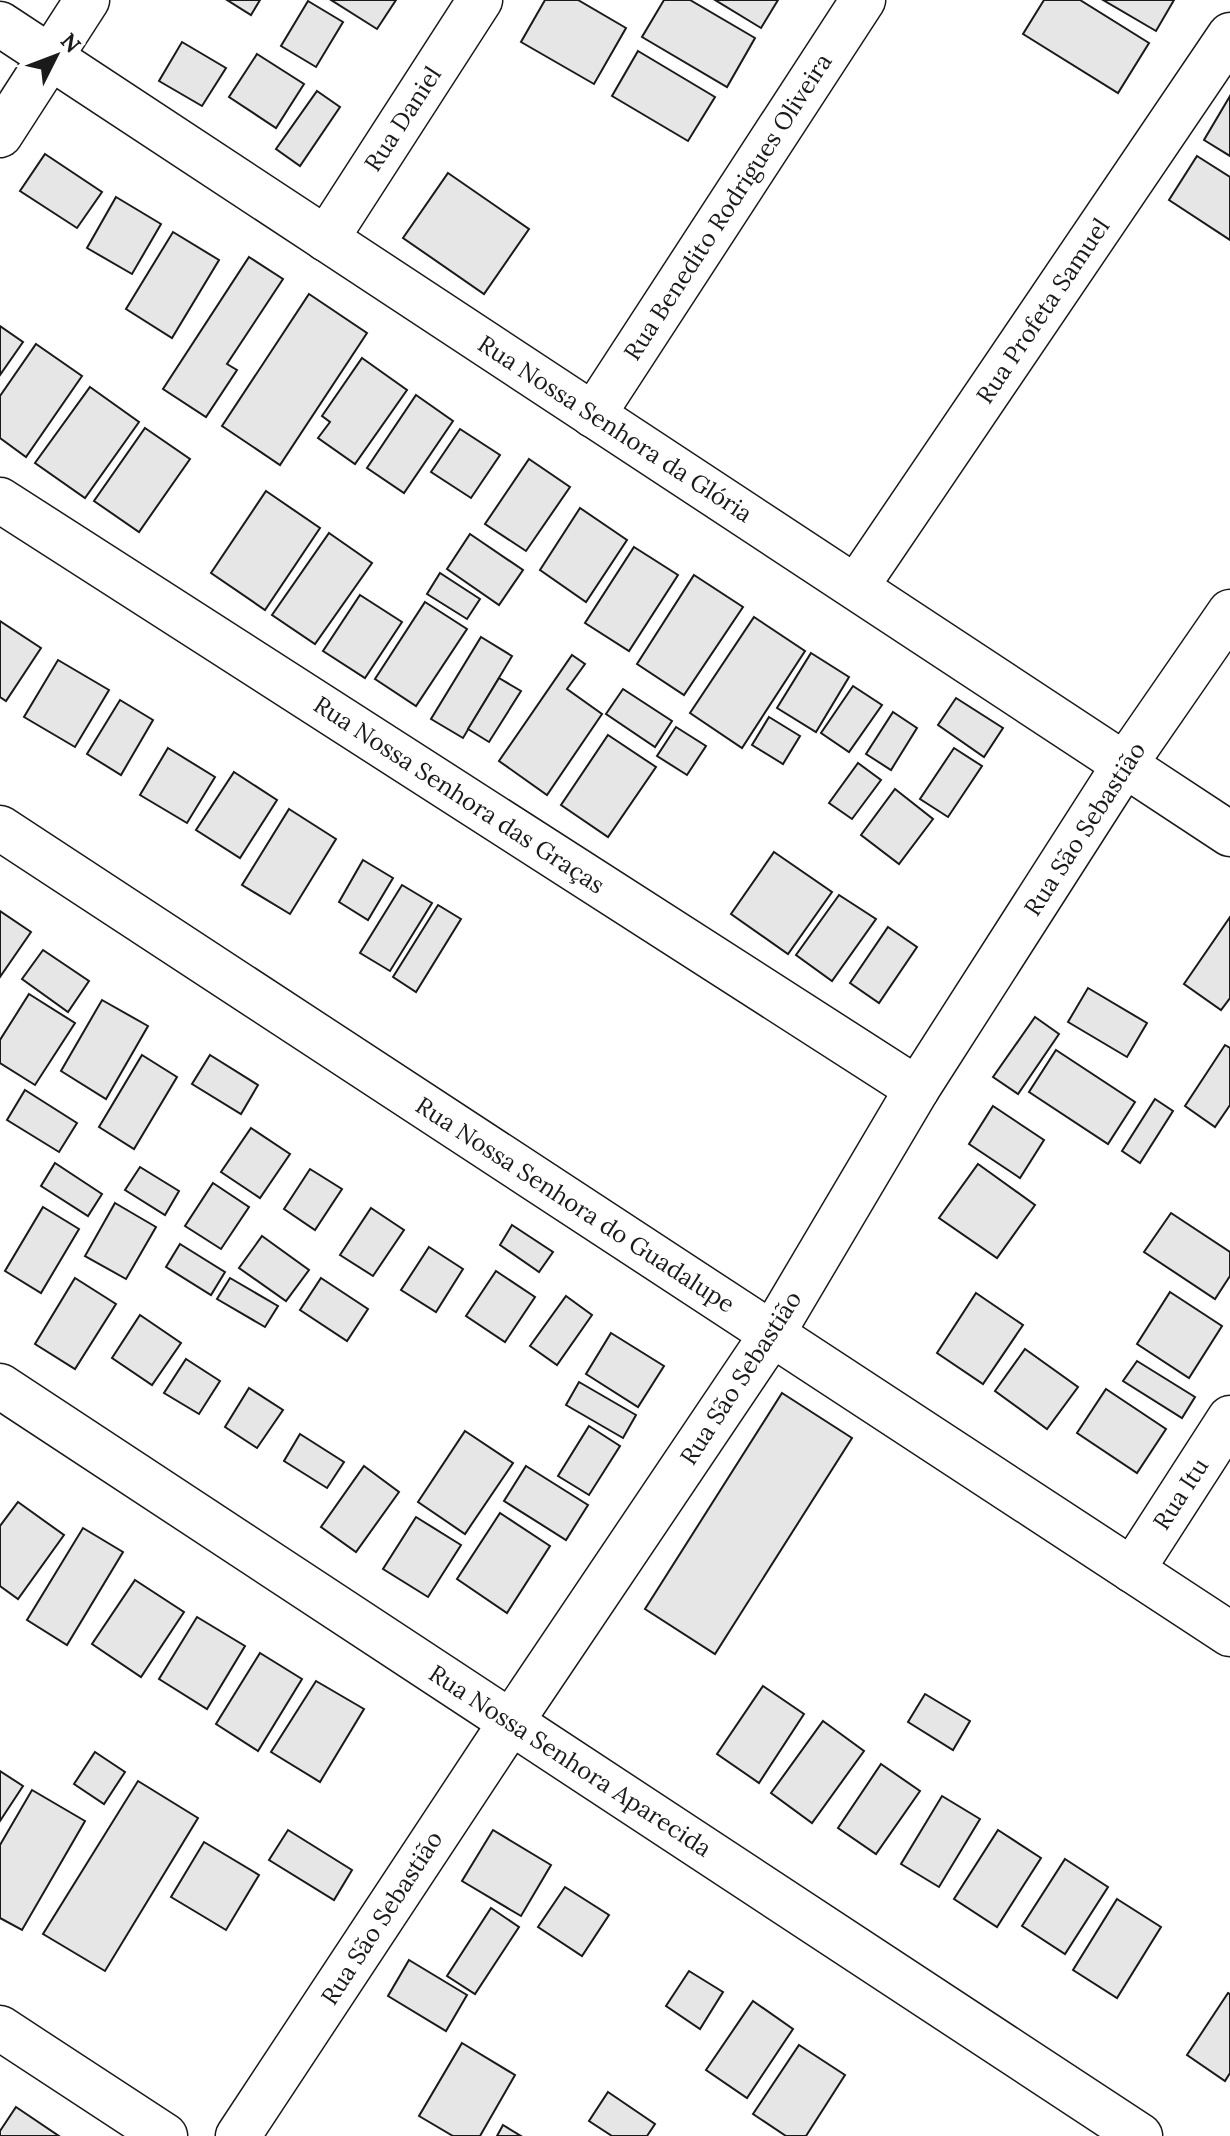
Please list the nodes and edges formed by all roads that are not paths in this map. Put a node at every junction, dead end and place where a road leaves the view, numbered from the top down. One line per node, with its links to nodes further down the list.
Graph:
1 (87, 0): 6 (street)
2 (480, 0): 8 (street, Rua Daniel)
3 (863, 0): 9 (street, Rua Benedito Rodrigues Oliveira)
4 (0, 24): 6 (street, Rua Nossa Senhora da Glória)
5 (1230, 35): 11 (street, Rua Profeta Samuel)
6 (50, 57): 7 (street); 8 (street, Rua Nossa Senhora da Glória)
7 (0, 135)
8 (326, 239): 9 (street, Rua Nossa Senhora da Glória)
9 (593, 415): 11 (street, Rua Nossa Senhora da Glória)
10 (0, 500): 16 (street, Rua Nossa Senhora das Graças)
11 (856, 587): 13 (street, Rua Nossa Senhora da Glória)
12 (1230, 612): 13 (street, Rua São Sebastião)
13 (1125, 764): 15 (street, Rua Nossa Senhora da Glória); 16 (street, Rua São Sebastião)
14 (0, 828): 17 (street, Rua Nossa Senhora do Guadalupe)
15 (1230, 834)
16 (917, 1089): 17 (street, Rua São Sebastião)
17 (772, 1334): 20 (street, Rua Nossa Senhora do Guadalupe); 22 (street, Rua São Sebastião)
18 (0, 1386): 22 (street, Rua Nossa Senhora Aparecida)
19 (1230, 1418): 20 (street, Rua Itu)
20 (1132, 1570): 21 (street, Rua Nossa Senhora do Guadalupe)
21 (1230, 1634)
22 (511, 1722): 25 (street, Rua São Sebastião); 26 (street, Rua Nossa Senhora Aparecida)
23 (0, 2028): 24 (street)
24 (165, 2136)
25 (238, 2136)
26 (1140, 2136)

